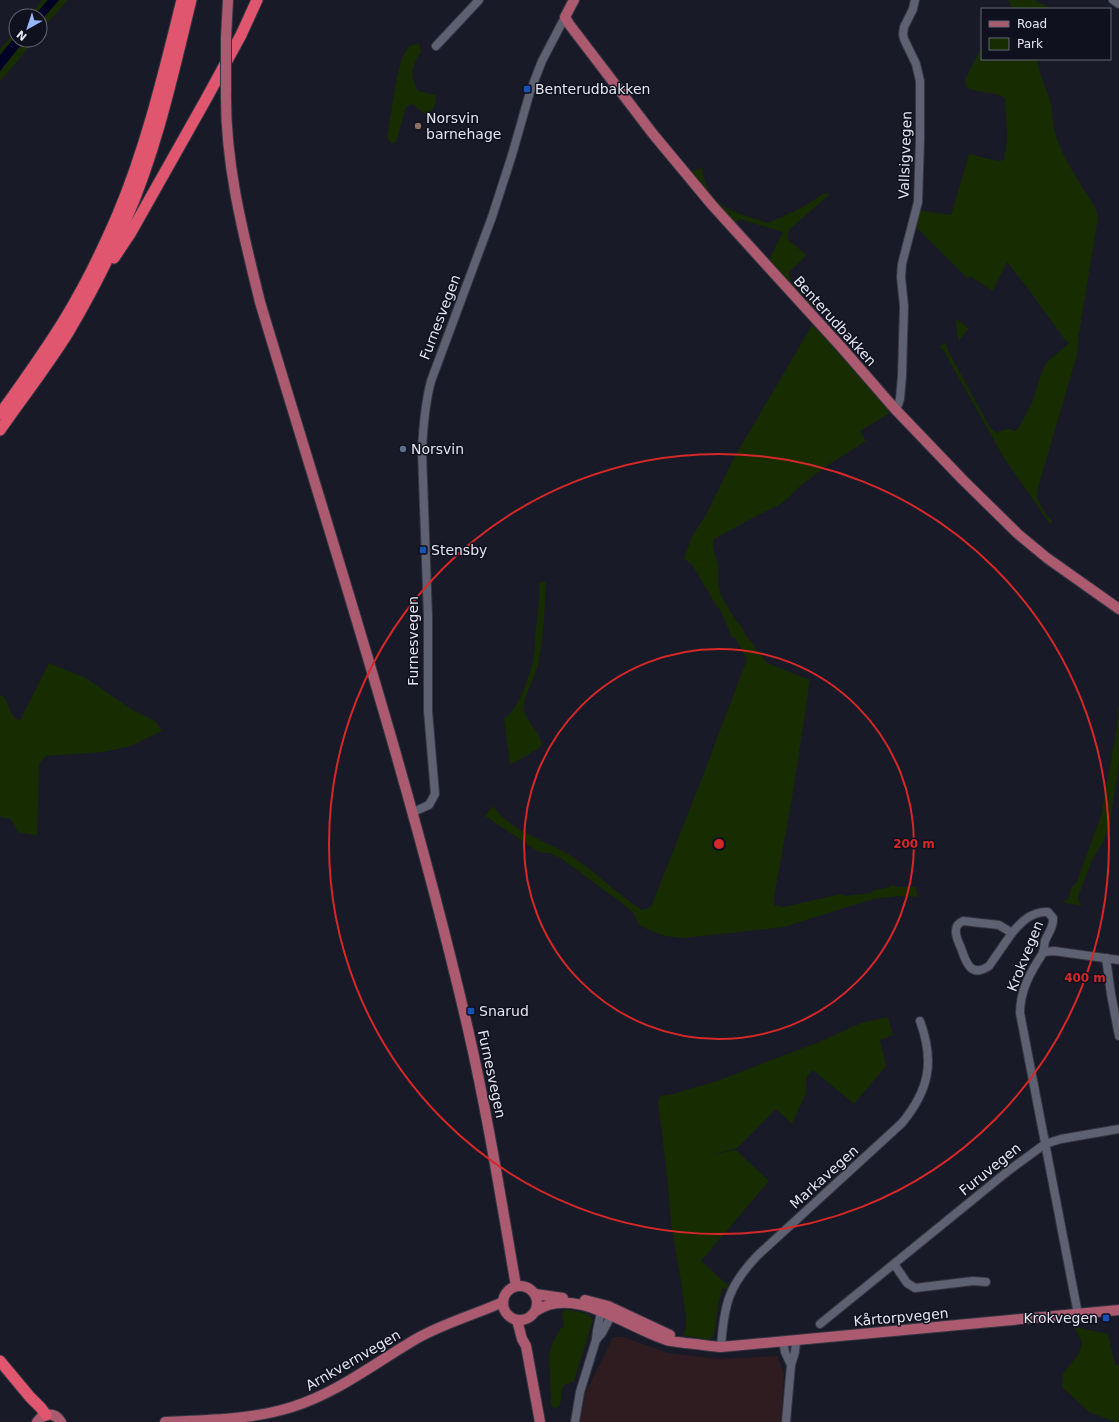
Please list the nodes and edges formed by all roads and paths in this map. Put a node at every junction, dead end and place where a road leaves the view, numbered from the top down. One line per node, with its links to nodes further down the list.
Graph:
1 (182, 0): 14 (highway)
2 (191, 0): 12 (highway)
3 (228, 0): 17 (main road, bridge)
4 (257, 0): 12 (highway)
5 (479, 0): 11 (street)
6 (574, 0): 10 (main road, Furnesvegen)
7 (915, 0): 13 (street, Vallsigvegen)
8 (1113, 0): 9 (street)
9 (1119, 4)
10 (565, 17): 13 (main road, Benterudbakken); 17 (street, Furnesvegen)
11 (436, 46)
12 (95, 284): 15 (highway)
13 (895, 409): 16 (main road, Benterudbakken)
14 (0, 414)
15 (0, 430)
16 (1119, 609)
17 (413, 812): 28 (main road, Furnesvegen)
18 (1012, 933): 18 (street, Krokvegen); 19 (street, Krokvegen)
19 (1044, 952): 20 (street); 25 (street, Krokvegen)
20 (1106, 958): 21 (street); 23 (street)
21 (1119, 960)
22 (920, 1022): 42 (street, Markavegen)
23 (1119, 1036)
24 (1119, 1129): 25 (street, Furuvegen)
25 (1045, 1144): 26 (street, Furuvegen); 34 (street, Krokvegen)
26 (894, 1264): 27 (street); 37 (street, Furuvegen)
27 (986, 1282)
28 (516, 1286): 29 (main road); 30 (main road)
29 (535, 1294): 32 (main road); 41 (main road, Kårtorpvegen)
30 (504, 1307): 36 (main road); 46 (main road, Arnkvernvegen)
31 (1119, 1310): 34 (main road, Kårtorpvegen)
32 (536, 1311): 33 (main road, Kårtorpvegen); 36 (main road)
33 (601, 1312): 35 (main road, Kårtorpvegen); 38 (street)
34 (1078, 1314): 39 (main road, Kårtorpvegen)
35 (611, 1316): 38 (street); 41 (main road, Kårtorpvegen)
36 (522, 1320): 50 (main road)
37 (820, 1324)
38 (596, 1340): 51 (street)
39 (796, 1340): 40 (main road, Kårtorpvegen); 44 (street)
40 (783, 1341): 42 (main road, Kårtorpvegen); 44 (street)
41 (686, 1343): 42 (main road, Kårtorpvegen)
42 (721, 1347)
43 (0, 1361): 45 (highway)
44 (791, 1366): 52 (street)
45 (42, 1418): 48 (main road)
46 (228, 1420): 47 (main road, Arnkvernvegen)
47 (212, 1421): 49 (main road, Arnkvernvegen)
48 (61, 1422)
49 (165, 1422)
50 (540, 1422)
51 (575, 1422)
52 (786, 1422)

